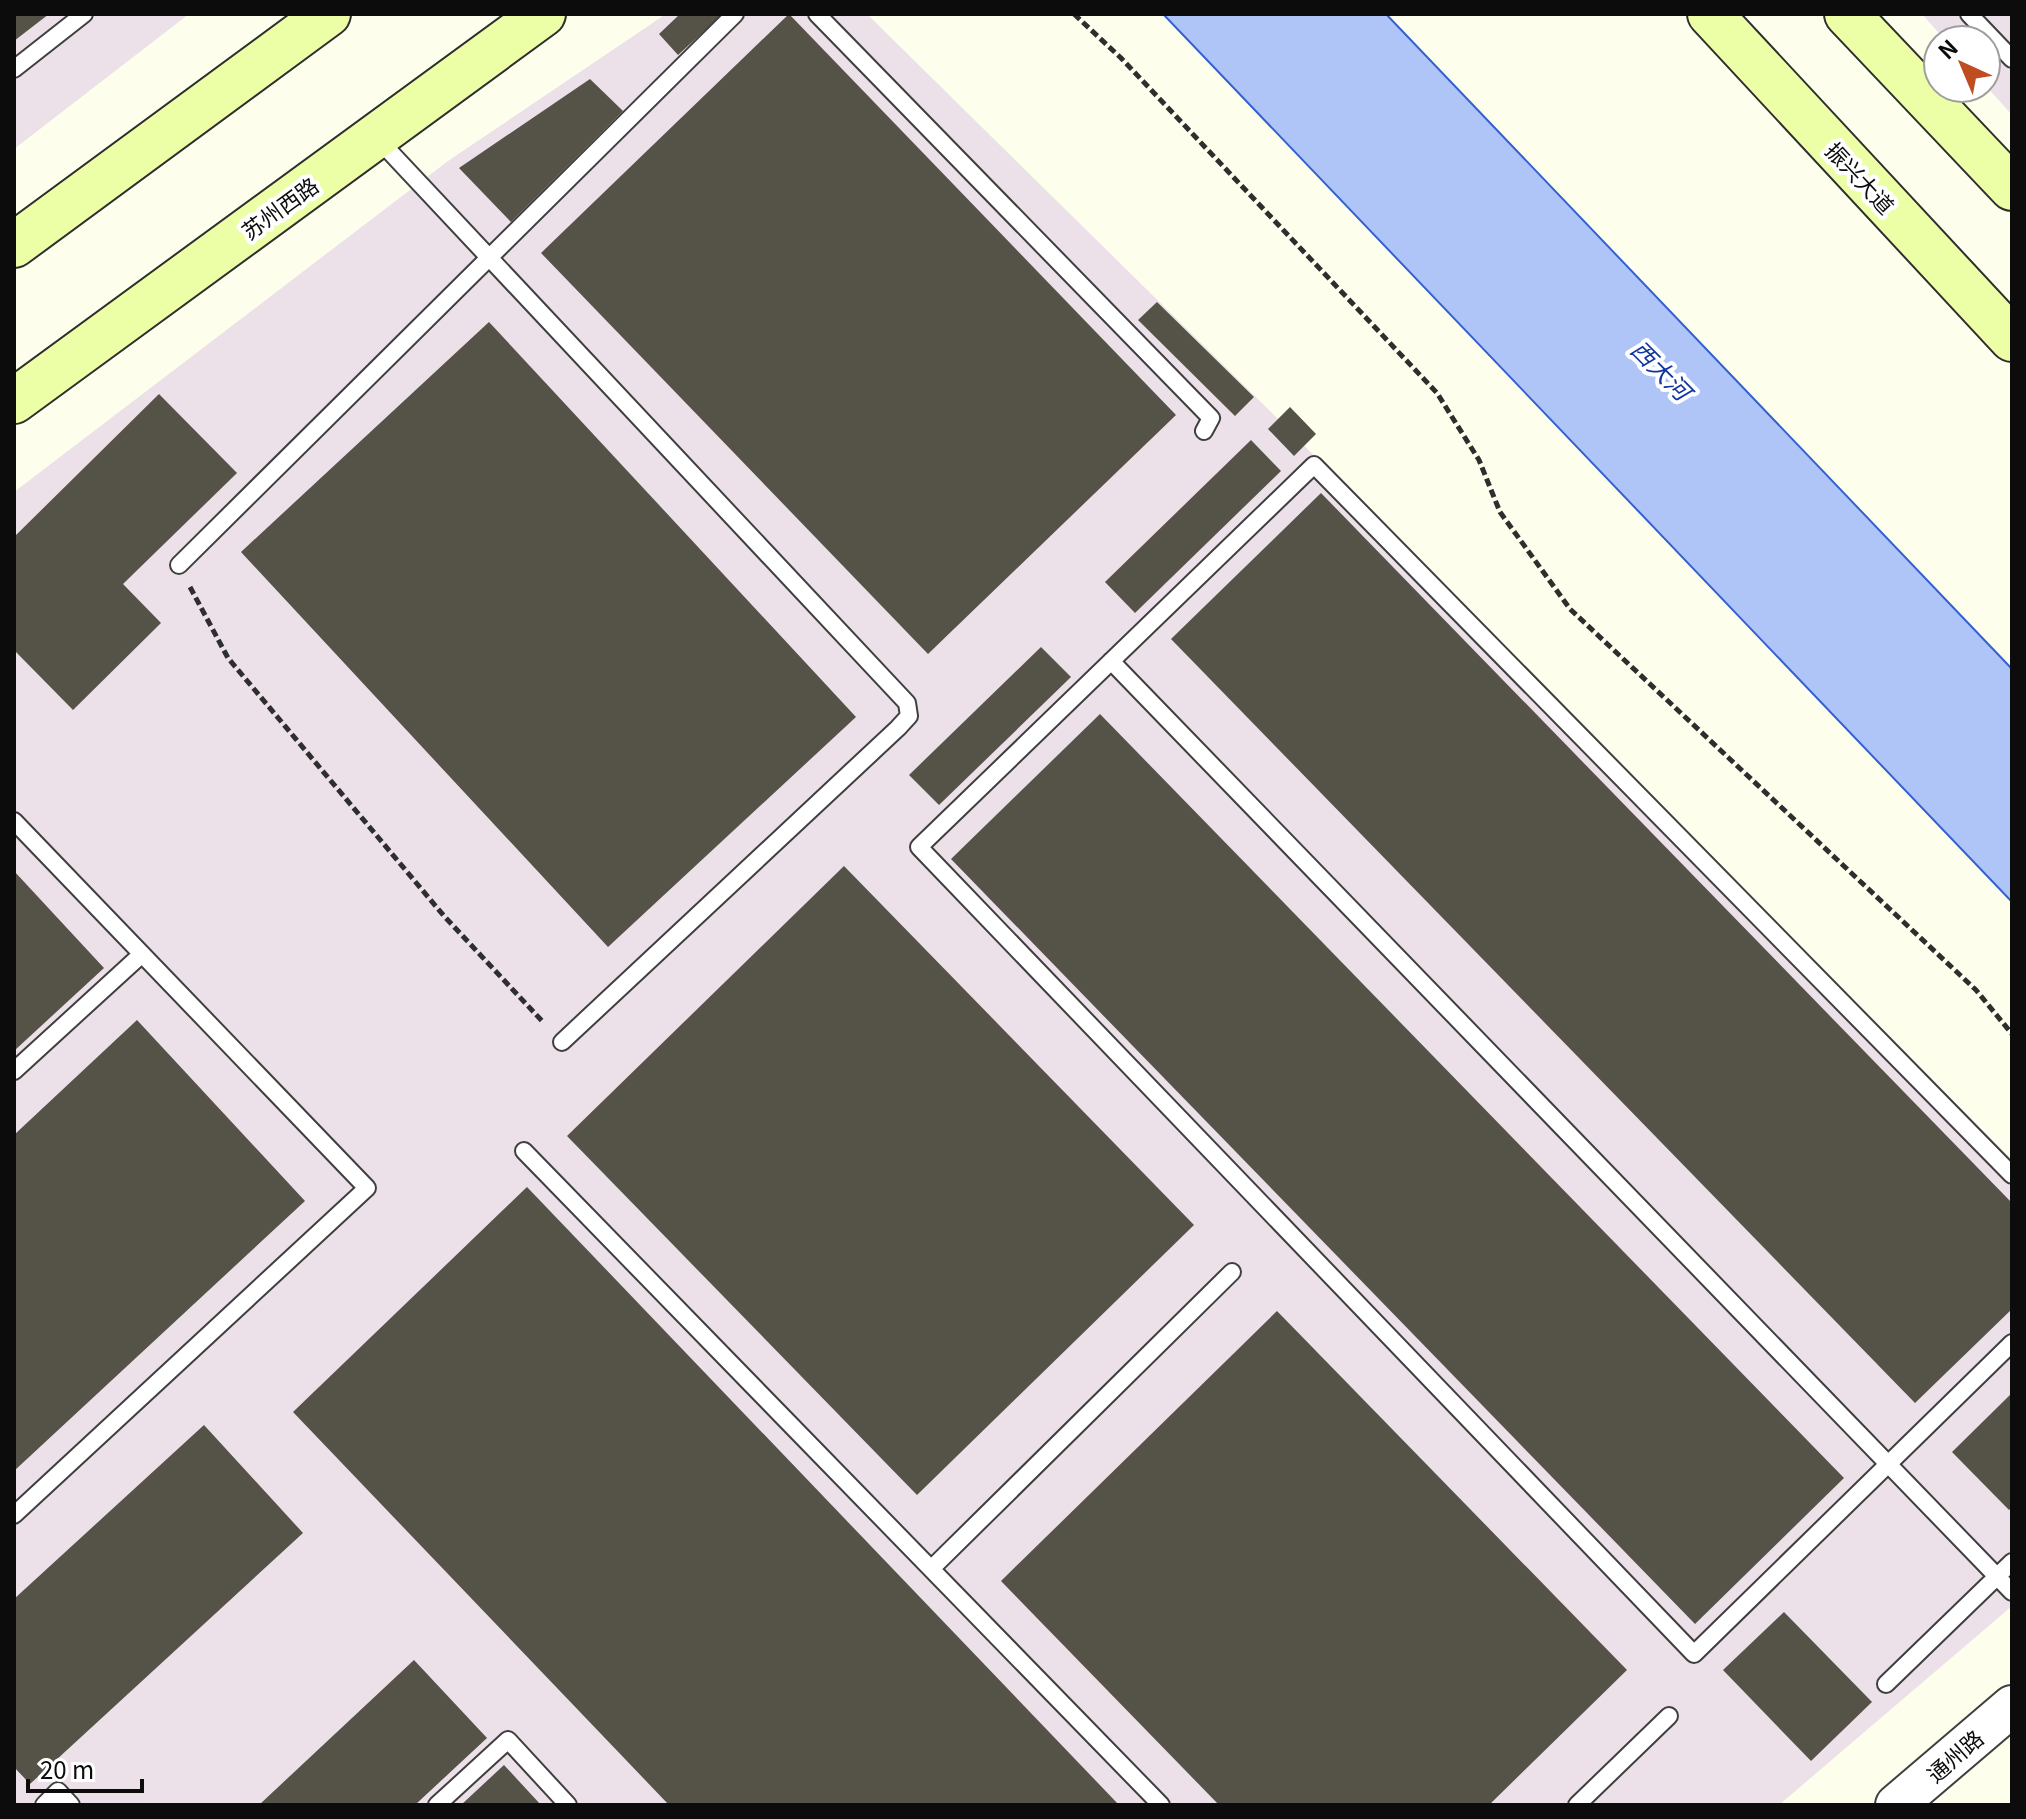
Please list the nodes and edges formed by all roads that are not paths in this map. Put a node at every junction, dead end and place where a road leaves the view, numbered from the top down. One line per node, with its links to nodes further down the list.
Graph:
1 (84, 14): 10 (lane)
2 (328, 14): 13 (main road)
3 (543, 14): 11 (main road, 苏州西路)
4 (735, 14): 14 (lane)
5 (817, 14): 17 (lane)
6 (1710, 14): 15 (main road, 振兴大道)
7 (1847, 14): 12 (main road)
8 (1969, 14): 9 (lane)
9 (2012, 59)
10 (14, 69)
11 (375, 136): 14 (lane); 16 (main road, 苏州西路)
12 (2012, 188)
13 (14, 245)
14 (489, 258): 18 (lane); 22 (lane)
15 (2012, 339)
16 (14, 401)
17 (1204, 431)
18 (179, 565)
19 (1111, 661): 25 (lane); 28 (lane); 28 (lane)
20 (14, 821): 21 (lane)
21 (142, 954): 23 (lane); 29 (lane)
22 (562, 1042)
23 (14, 1071)
24 (524, 1151): 31 (lane)
25 (2012, 1175)
26 (1232, 1272): 31 (lane)
27 (2012, 1343): 28 (lane)
28 (1888, 1465): 32 (lane)
29 (14, 1515)
30 (2012, 1562): 32 (lane)
31 (931, 1569): 41 (lane)
32 (1997, 1577): 33 (lane); 34 (lane)
33 (2012, 1592)
34 (1886, 1684)
35 (2012, 1706): 43 (street, 通州路)
36 (1669, 1716): 42 (lane)
37 (44, 1805): 38 (lane)
38 (71, 1805)
39 (437, 1805): 40 (lane)
40 (568, 1805)
41 (1161, 1805)
42 (1577, 1805)
43 (1896, 1805)

